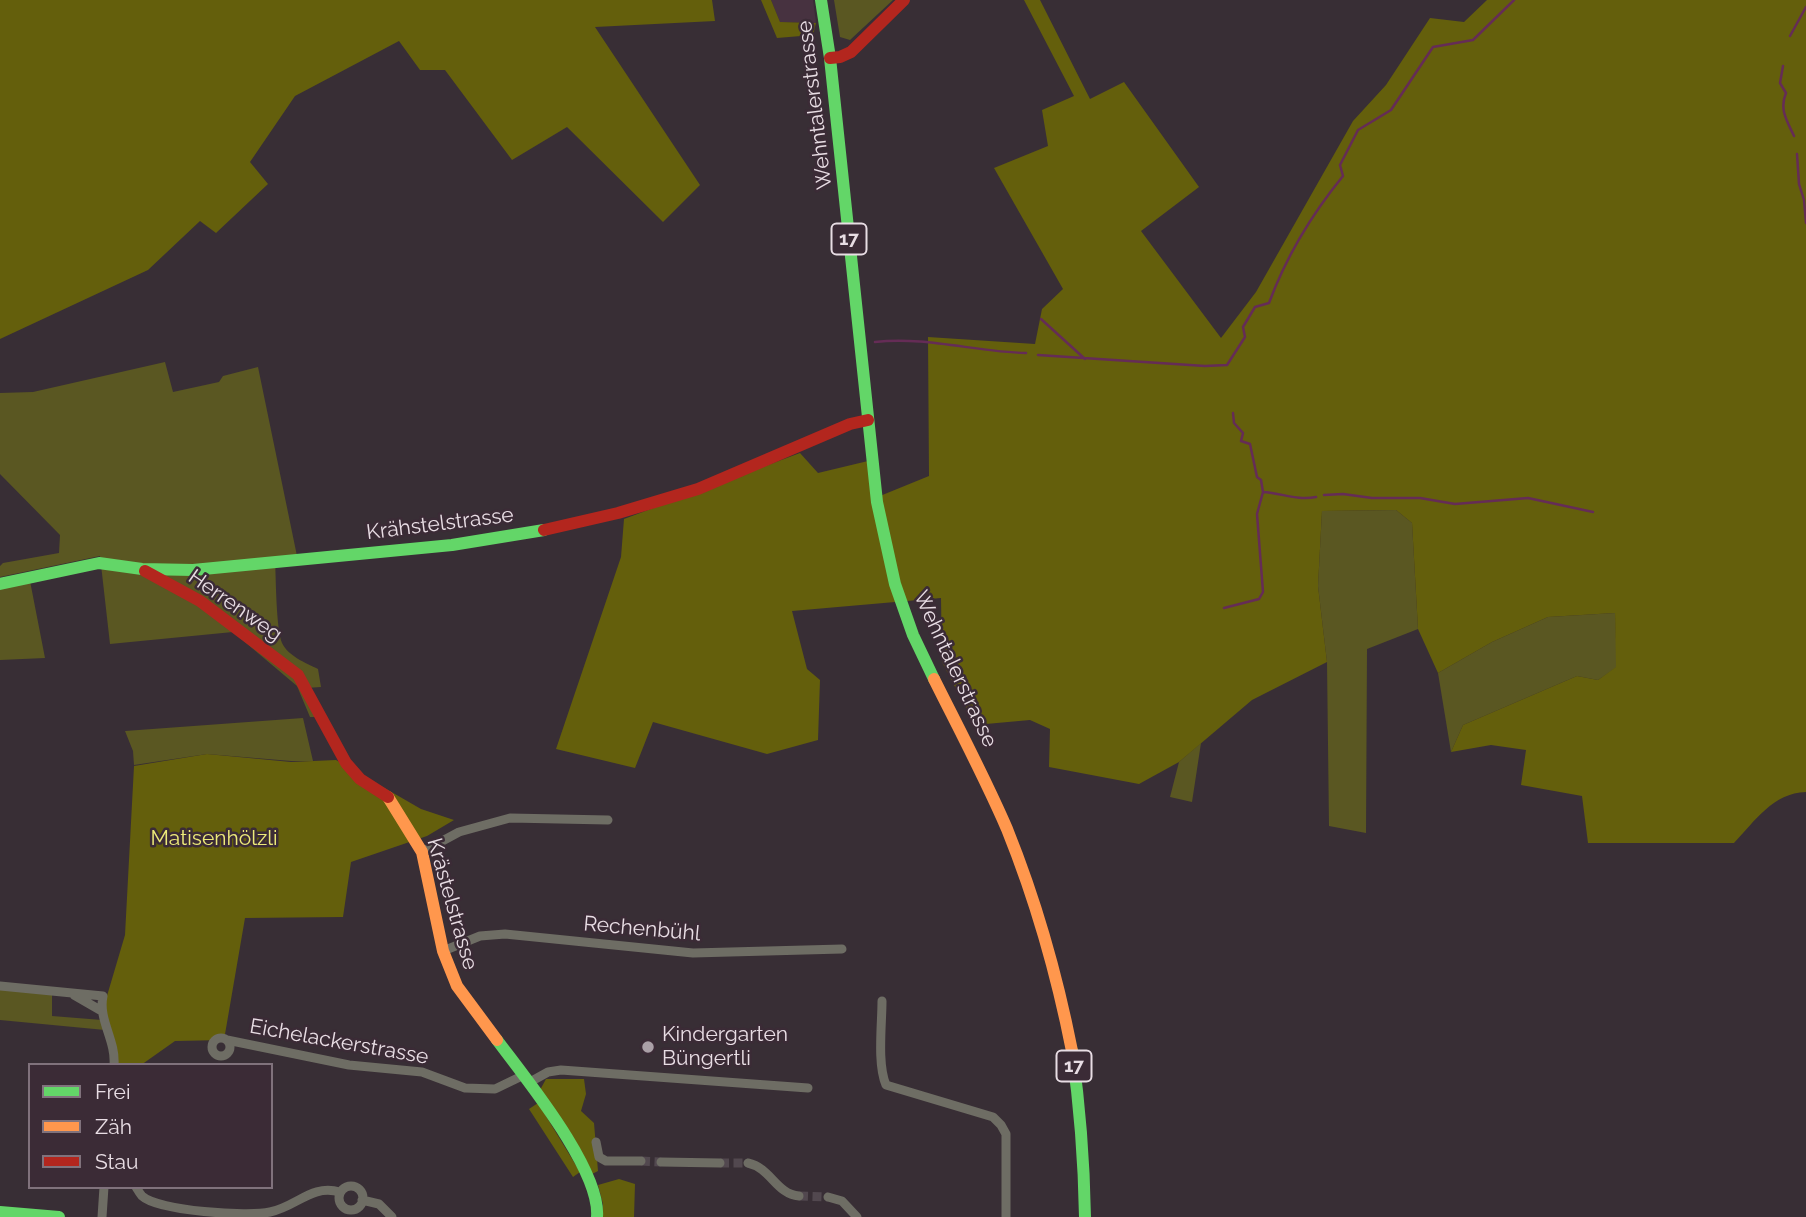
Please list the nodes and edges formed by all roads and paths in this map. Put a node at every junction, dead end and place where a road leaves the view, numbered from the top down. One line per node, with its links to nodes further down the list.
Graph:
1 (821, 0): 3 (main road, Wehntalerstrasse / 17)
2 (904, 0): 3 (main road)
3 (830, 58): 4 (main road, Wehntalerstrasse / 17)
4 (868, 420): 5 (main road, Krähstelstrasse); 37 (main road, Wehntalerstrasse / 17)
5 (142, 569): 6 (main road, Krähstelstrasse); 7 (main road, Herrenweg)
6 (0, 584)
7 (302, 680): 9 (main road, Krästelstrasse)
8 (608, 820): 9 (street)
9 (422, 852): 11 (main road, Krästelstrasse)
10 (842, 949): 11 (street, Rechenbühl)
11 (443, 951): 16 (main road, Krästelstrasse)
12 (0, 986): 15 (street)
13 (882, 1002): 36 (street)
14 (227, 1040): 16 (street, Eichelackerstrasse)
15 (114, 1063)
16 (527, 1079): 17 (street, Eichelackerstrasse); 34 (main road, Krästelstrasse)
17 (808, 1088)
18 (596, 1142): 19 (street)
19 (641, 1161)
20 (661, 1162): 21 (street)
21 (720, 1163)
22 (748, 1163): 26 (street)
23 (104, 1189): 32 (street)
24 (137, 1189): 25 (street)
25 (340, 1192): 28 (street); 30 (street)
26 (799, 1196)
27 (828, 1197): 35 (street)
28 (362, 1200): 30 (street); 33 (street)
29 (0, 1212): 31 (main road)
30 (350, 1213)
31 (59, 1217)
32 (102, 1217)
33 (392, 1217)
34 (597, 1217)
35 (857, 1217)
36 (1006, 1217)
37 (1085, 1217)

